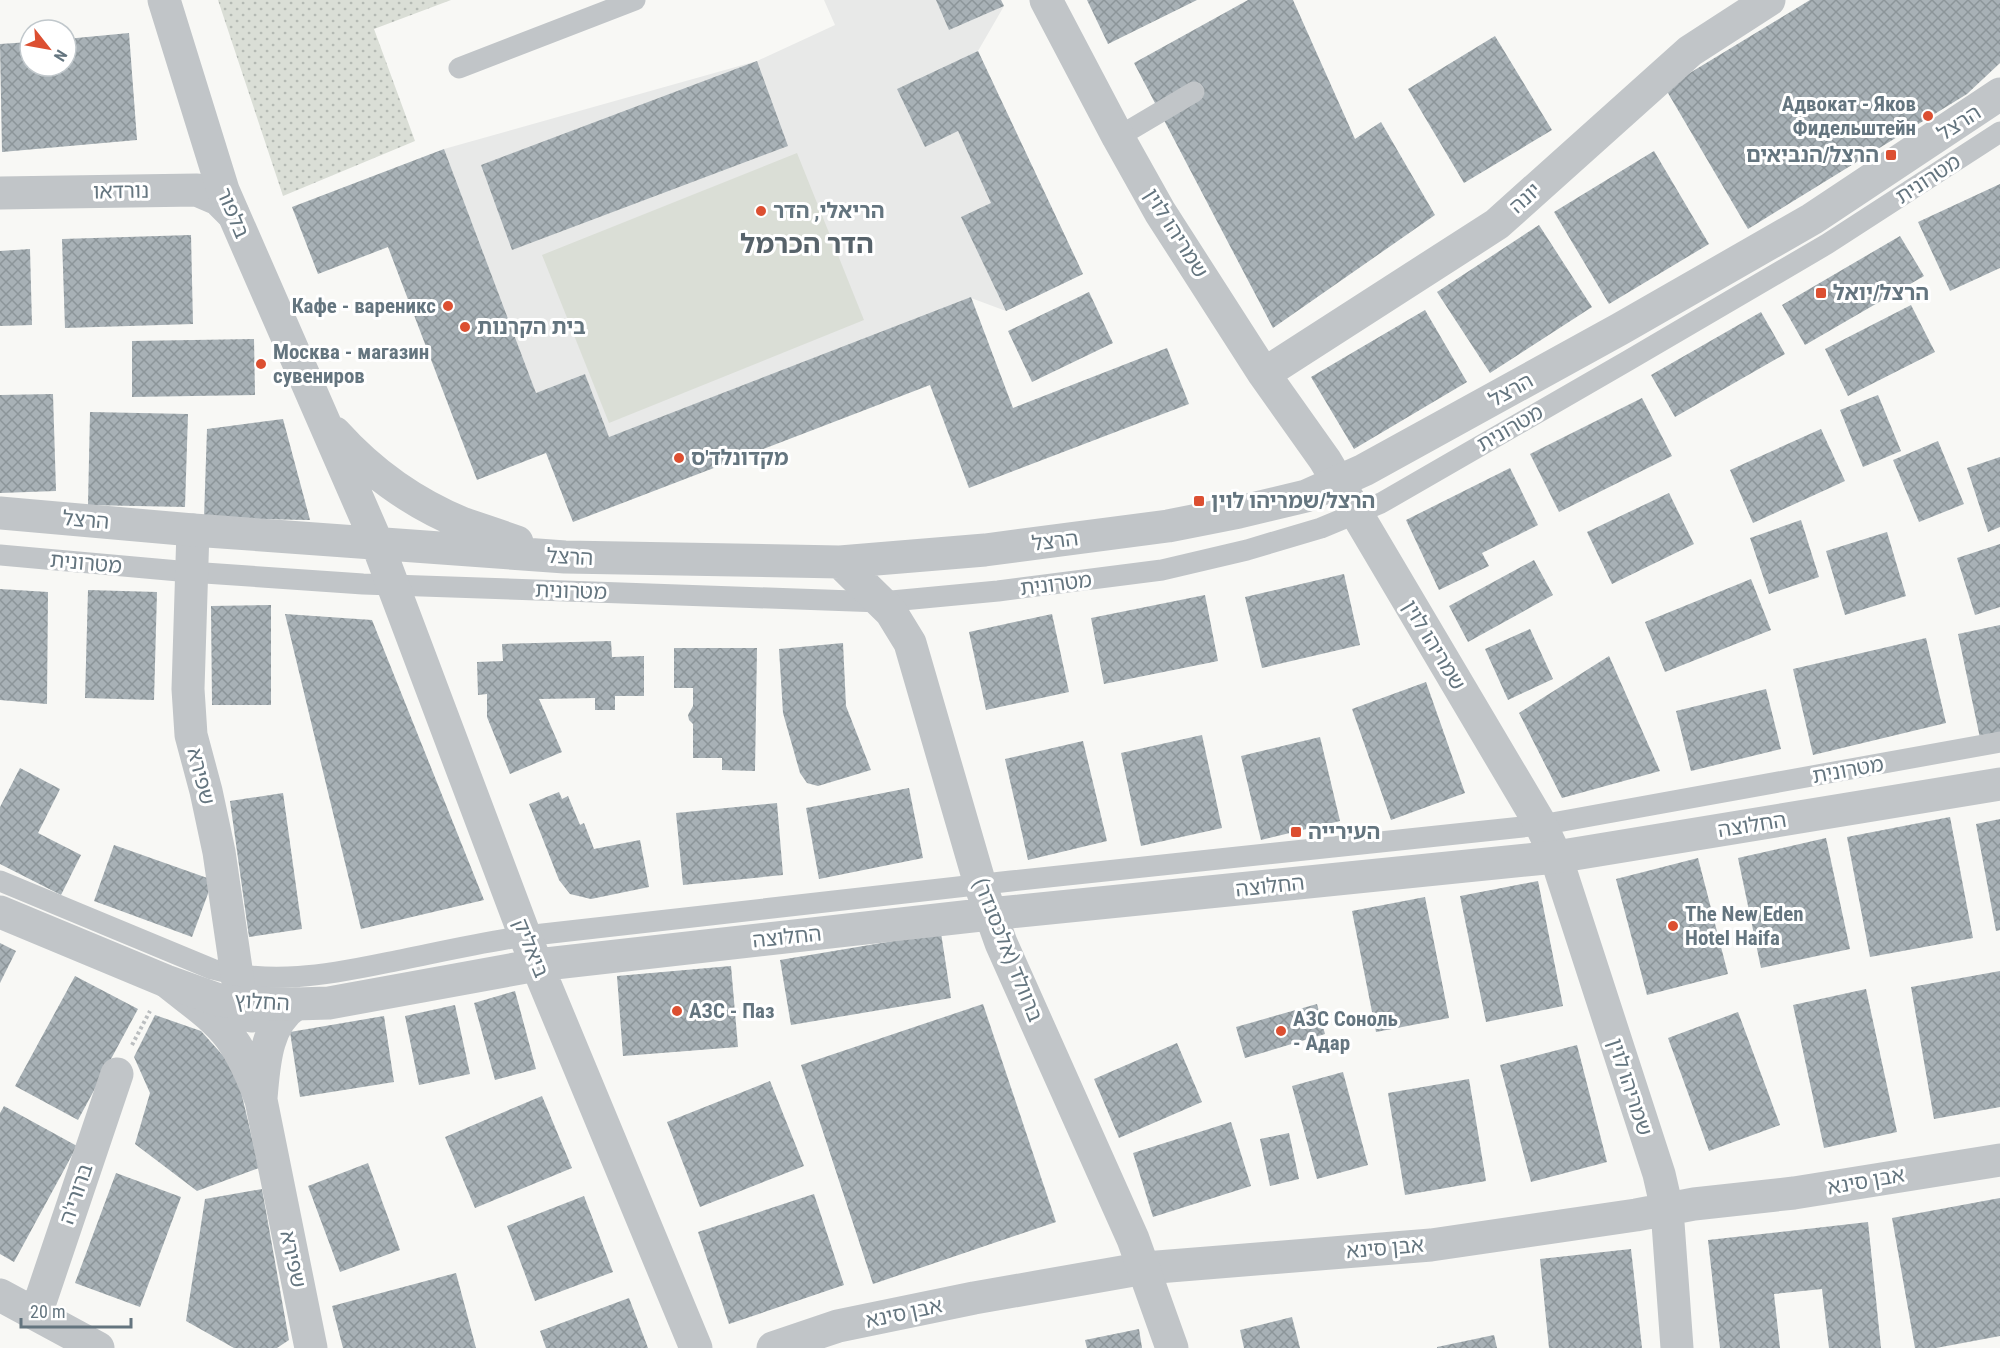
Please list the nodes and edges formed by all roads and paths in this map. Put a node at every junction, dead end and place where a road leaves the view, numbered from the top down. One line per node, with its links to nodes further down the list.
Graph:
1 (164, 0): 11 (street, בלפור)
2 (635, 0): 5 (lane)
3 (1046, 0): 9 (street, שמריהו לוין)
4 (1769, 0): 12 (street, יונה)
5 (459, 68)
6 (1194, 92): 9 (lane)
7 (2000, 94): 14 (street, הרצל)
8 (2000, 132): 16 (lane, מטרונית)
9 (1118, 137): 12 (street, שמריהו לוין)
10 (0, 193): 11 (street, נורדאו)
11 (233, 214): 13 (street, בלפור)
12 (1264, 374): 14 (street, שמריהו לוין)
13 (322, 419): 18 (street, בלפור); 20 (street, בלפור)
14 (1339, 483): 16 (street, שמריהו לוין); 21 (street, הרצל)
15 (0, 513): 17 (street, הרצל)
16 (1356, 514): 24 (lane, מטרונית); 29 (street, שמריהו לוין)
17 (193, 530): 18 (street, הרצל); 22 (street, שפירא)
18 (377, 543): 20 (street, הרצל); 23 (street, ביאליק)
19 (0, 555): 22 (lane, מטרונית)
20 (565, 557): 21 (street, הרצל)
21 (840, 562): 25 (street, ברוולד (אלכסנדר))
22 (190, 572): 23 (lane, מטרונית); 36 (street, שפירא)
23 (392, 585): 25 (lane, מטרונית); 34 (street, ביאליק)
24 (928, 597): 25 (lane, מטרונית); 26 (lane)
25 (881, 602): 26 (street, ברוולד (אלכסנדר))
26 (910, 643): 32 (street, ברוולד (אלכסנדר))
27 (2000, 742): 29 (lane, מטרונית)
28 (2000, 784): 30 (street, החלוצה)
29 (1541, 825): 30 (street, שמריהו לוין); 32 (lane, מטרונית)
30 (1556, 857): 32 (street, החלוצה); 41 (street, שמריהו לוין)
31 (0, 880): 36 (lane)
32 (985, 899): 34 (street, החלוצה); 42 (street, ברוולד (אלכסנדר))
33 (0, 912): 35 (street, החלוץ)
34 (531, 950): 36 (lane); 37 (street, החלוץ); 47 (street, ביאליק)
35 (166, 981): 36 (street, החלוץ); 38 (path); 39 (street, שפירא)
36 (243, 998): 37 (street, החלוץ)
37 (296, 1004): 39 (street, שפירא)
38 (117, 1074): 44 (street, ברורי'ה)
39 (261, 1100): 46 (street, שפירא)
40 (2000, 1160): 41 (street, אבן סינא)
41 (1666, 1209): 42 (street, אבן סינא); 50 (street, שמריהו לוין)
42 (1145, 1268): 48 (street, אבן סינא); 49 (street, ברוולד (אלכסנדר))
43 (0, 1294): 44 (street)
44 (36, 1314): 45 (street)
45 (98, 1348)
46 (311, 1348)
47 (696, 1348)
48 (773, 1348)
49 (1172, 1348)
50 (1677, 1348)

